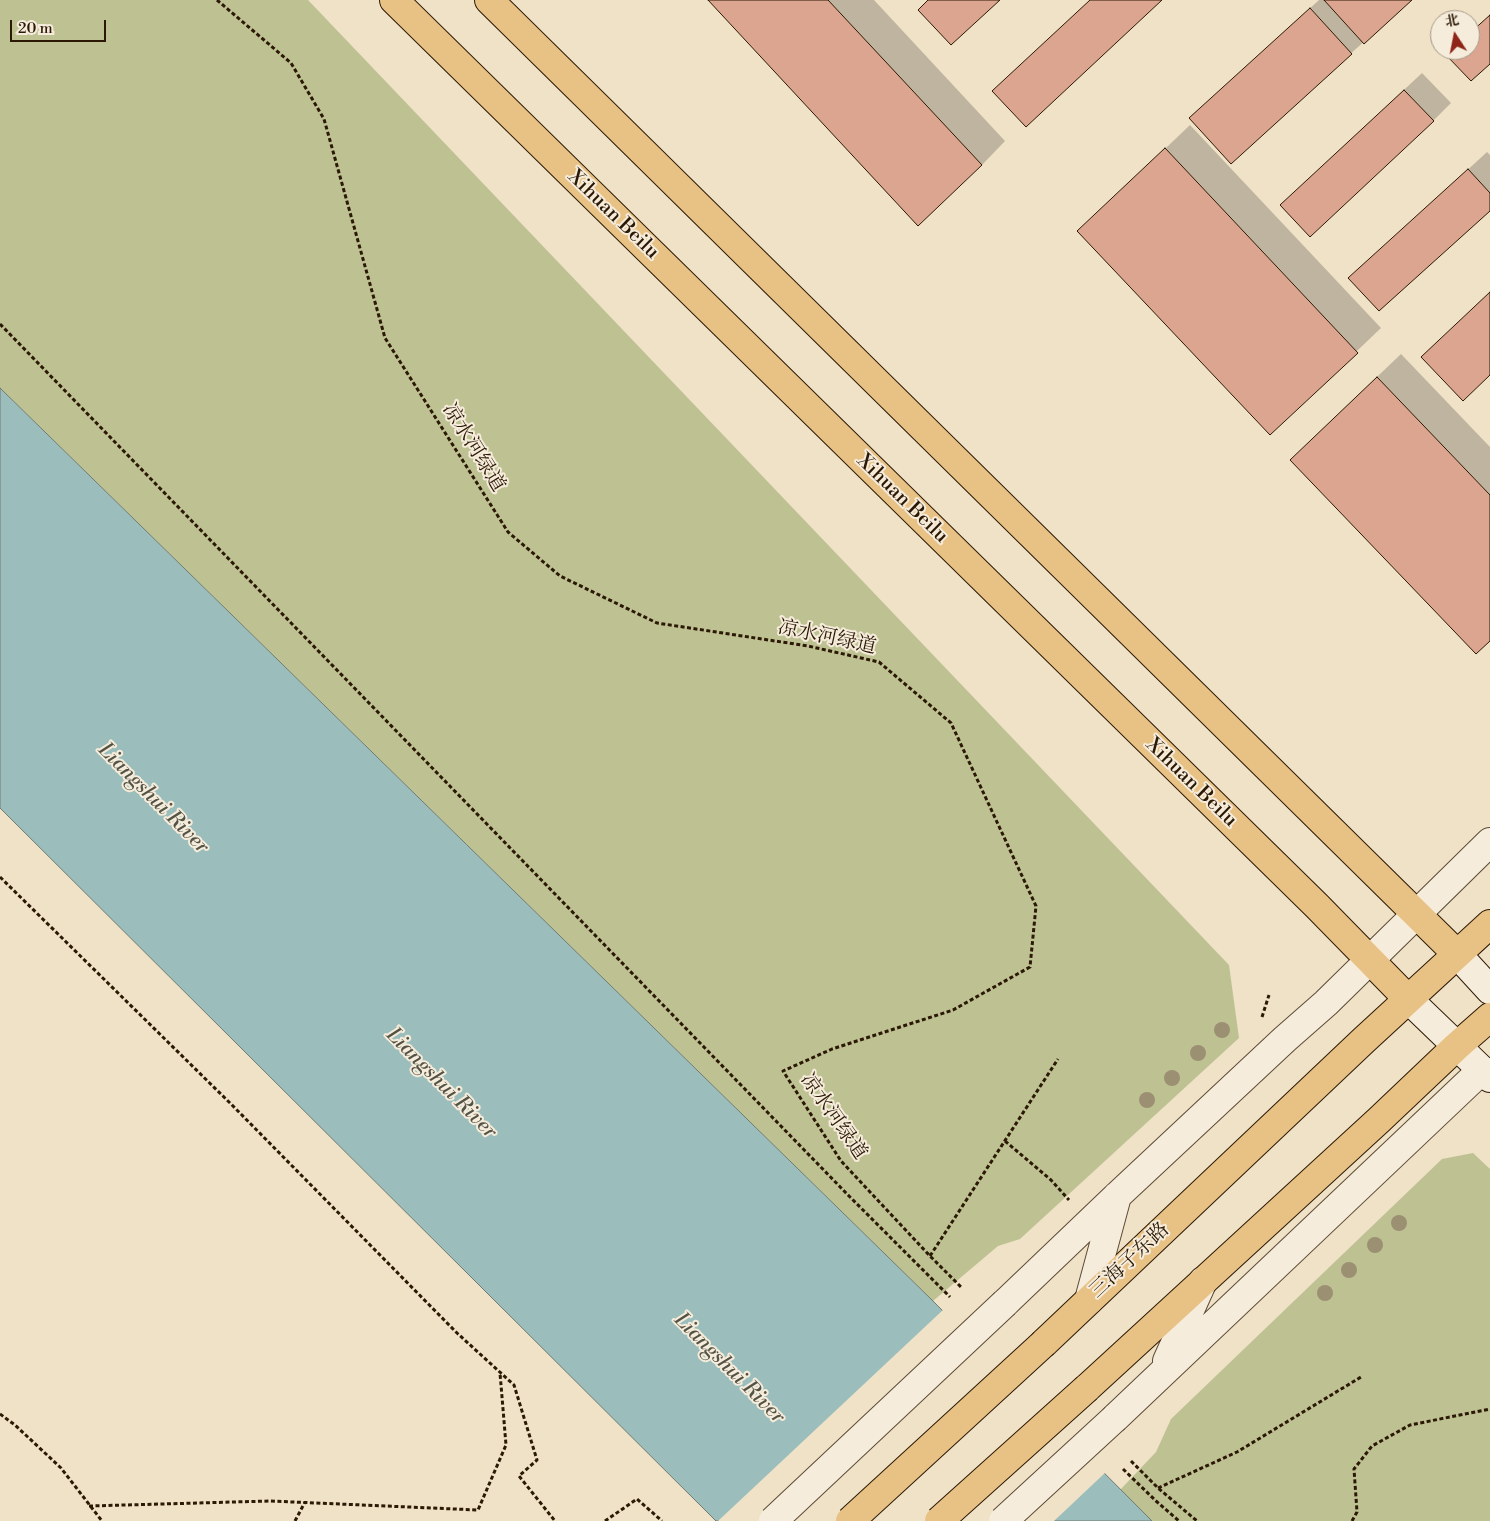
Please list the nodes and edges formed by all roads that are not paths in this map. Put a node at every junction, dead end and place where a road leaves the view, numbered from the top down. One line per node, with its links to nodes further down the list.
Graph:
1 (394, 0): 7 (main road, Xihuan Beilu)
2 (489, 0): 4 (main road)
3 (1490, 842): 4 (street)
4 (1416, 914): 6 (main road); 7 (street)
5 (1490, 924): 6 (main road, 三海子东路)
6 (1457, 954): 8 (street); 9 (main road, 三海子东路)
7 (1370, 960): 9 (main road, Xihuan Beilu); 13 (street)
8 (1490, 990)
9 (1408, 999): 11 (street); 15 (main road, 三海子东路)
10 (1490, 1017): 11 (main road)
11 (1457, 1046): 12 (street); 14 (main road)
12 (1486, 1074): 16 (street)
13 (1117, 1196): 15 (street); 17 (street, bridge)
14 (1203, 1282): 16 (street); 19 (main road, bridge)
15 (1089, 1300): 18 (main road, 三海子东路, bridge)
16 (1161, 1374): 20 (street, bridge)
17 (773, 1521)
18 (850, 1521)
19 (939, 1521)
20 (1003, 1521)

